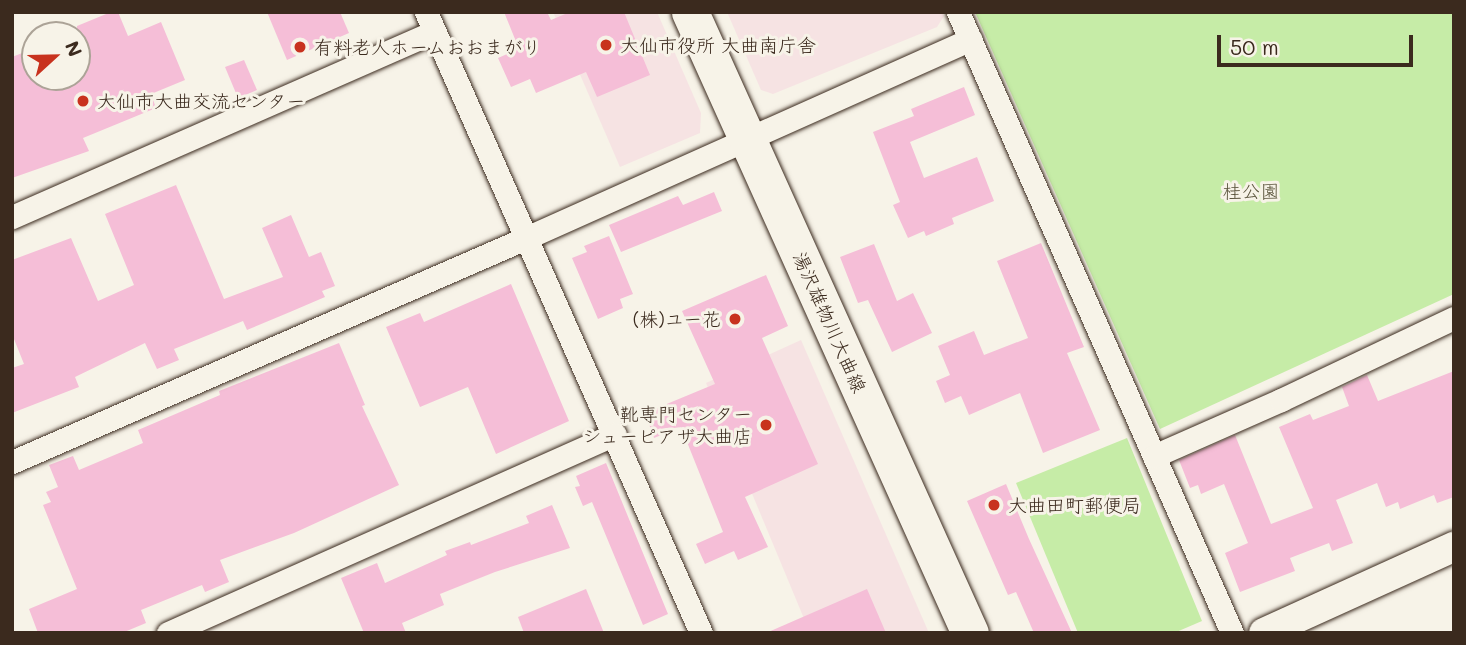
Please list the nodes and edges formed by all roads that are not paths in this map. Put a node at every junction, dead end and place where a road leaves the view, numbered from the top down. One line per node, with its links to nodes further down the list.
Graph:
1 (690, 12): 5 (main road, 湯沢雄物川大曲線)
2 (958, 12): 4 (street)
3 (430, 22): 6 (street); 7 (street)
4 (970, 39): 5 (street); 10 (street)
5 (748, 140): 7 (street); 15 (main road, 湯沢雄物川大曲線)
6 (12, 218)
7 (526, 238): 9 (street); 11 (street)
8 (1454, 318): 10 (street)
9 (615, 434): 13 (street); 14 (street)
10 (1154, 456): 16 (street)
11 (12, 462)
12 (1454, 547): 17 (street)
13 (168, 633)
14 (701, 633)
15 (970, 633)
16 (1232, 633)
17 (1264, 633)

